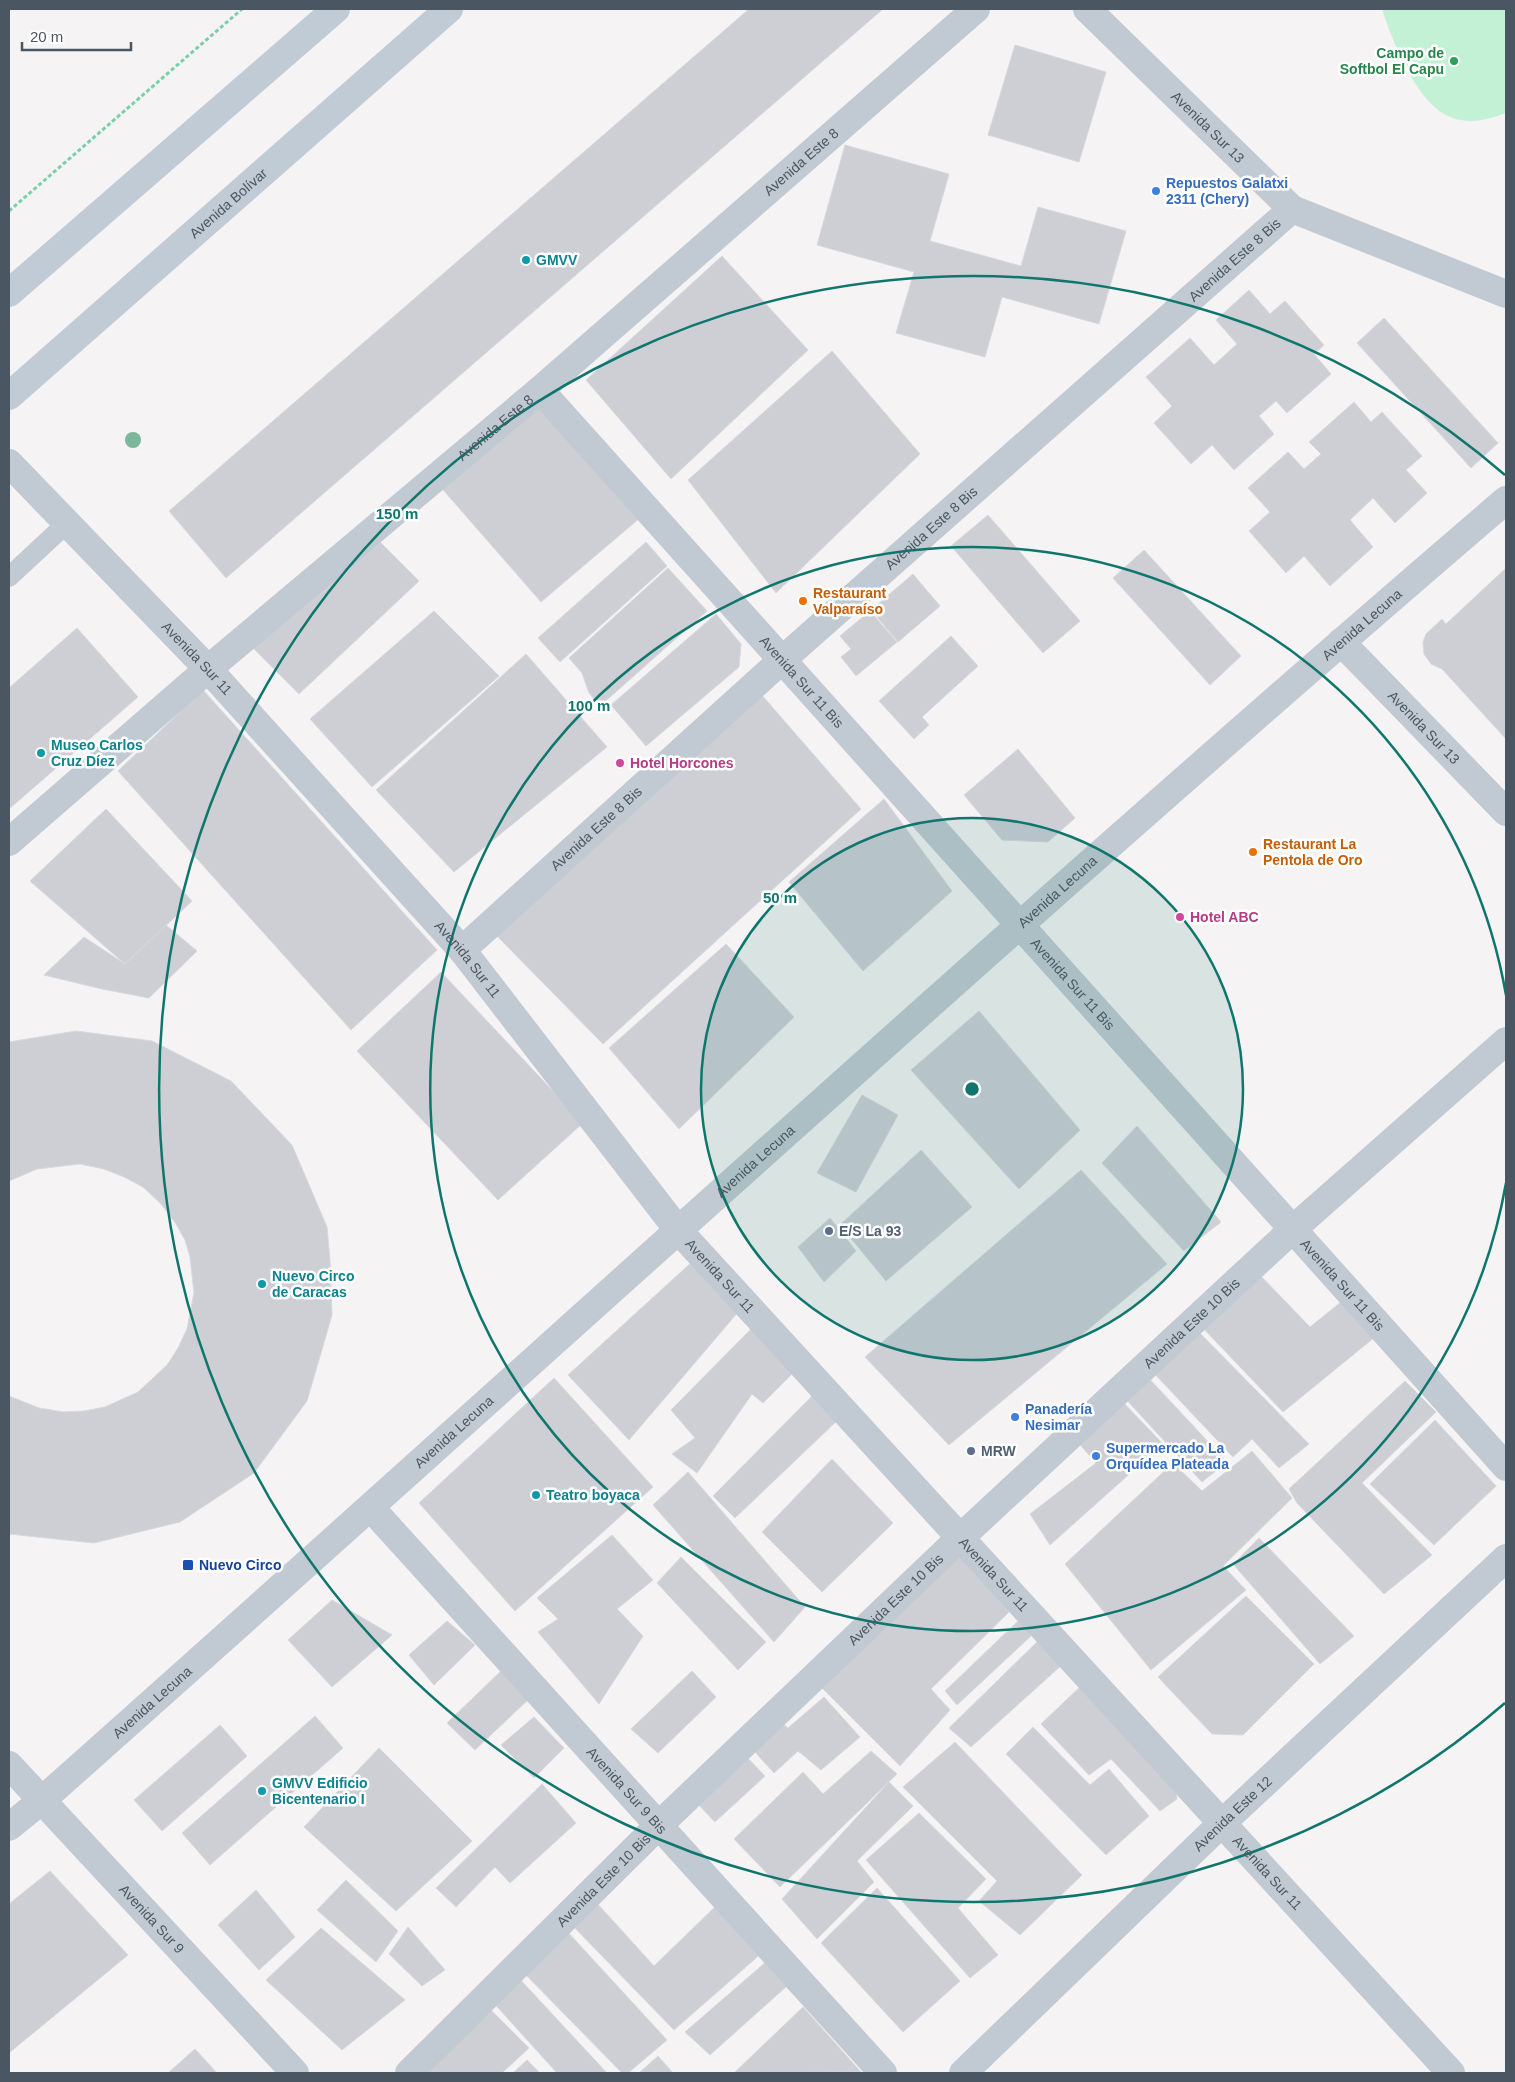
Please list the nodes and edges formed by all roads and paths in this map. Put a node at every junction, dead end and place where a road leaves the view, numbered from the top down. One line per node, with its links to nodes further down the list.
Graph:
1 (242, 9): 7 (path)
2 (336, 9): 8 (main road)
3 (449, 9): 11 (main road, Avenida Bolívar)
4 (976, 9): 10 (street, Avenida Este 8)
5 (1087, 9): 6 (street, Avenida Sur 13)
6 (1292, 209): 9 (street, Avenida Sur 13); 17 (street, Avenida Este 8 Bis)
7 (9, 211)
8 (9, 294)
9 (1506, 294)
10 (540, 390): 17 (street, Avenida Sur 11 Bis); 18 (street, Avenida Este 8)
11 (9, 396)
12 (9, 463): 14 (street, Avenida Sur 11)
13 (1506, 500): 16 (street, Avenida Lecuna)
14 (66, 524): 15 (lane); 18 (street, Avenida Sur 11)
15 (9, 577)
16 (1341, 642): 19 (street, Avenida Sur 13); 21 (street, Avenida Lecuna)
17 (782, 660): 21 (street, Avenida Sur 11 Bis); 22 (street, Avenida Este 8 Bis)
18 (208, 669): 20 (street, Avenida Este 8); 22 (street, Avenida Sur 11)
19 (1506, 812)
20 (9, 842)
21 (1021, 926): 24 (street, Avenida Sur 11 Bis); 25 (street, Avenida Lecuna)
22 (462, 950): 25 (street, Avenida Sur 11)
23 (1506, 1041): 24 (street, Avenida Este 10 Bis)
24 (1293, 1229): 26 (street, Avenida Sur 11 Bis); 28 (street, Avenida Este 10 Bis)
25 (678, 1230): 27 (street, Avenida Lecuna); 28 (street, Avenida Sur 11)
26 (1506, 1467)
27 (371, 1508): 31 (street, Avenida Lecuna); 33 (street, Avenida Sur 9 Bis)
28 (960, 1538): 32 (street, Avenida Sur 11); 33 (street, Avenida Este 10 Bis)
29 (1506, 1558): 32 (street, Avenida Este 12)
30 (9, 1765): 31 (street, Avenida Sur 9)
31 (41, 1801): 34 (street, Avenida Lecuna); 35 (street, Avenida Sur 9)
32 (1221, 1824): 38 (street, Avenida Este 12); 39 (street, Avenida Sur 11)
33 (659, 1825): 36 (street, Avenida Este 10 Bis); 37 (street, Avenida Sur 9 Bis)
34 (9, 1827)
35 (295, 2073)
36 (408, 2073)
37 (882, 2073)
38 (963, 2073)
39 (1451, 2073)

